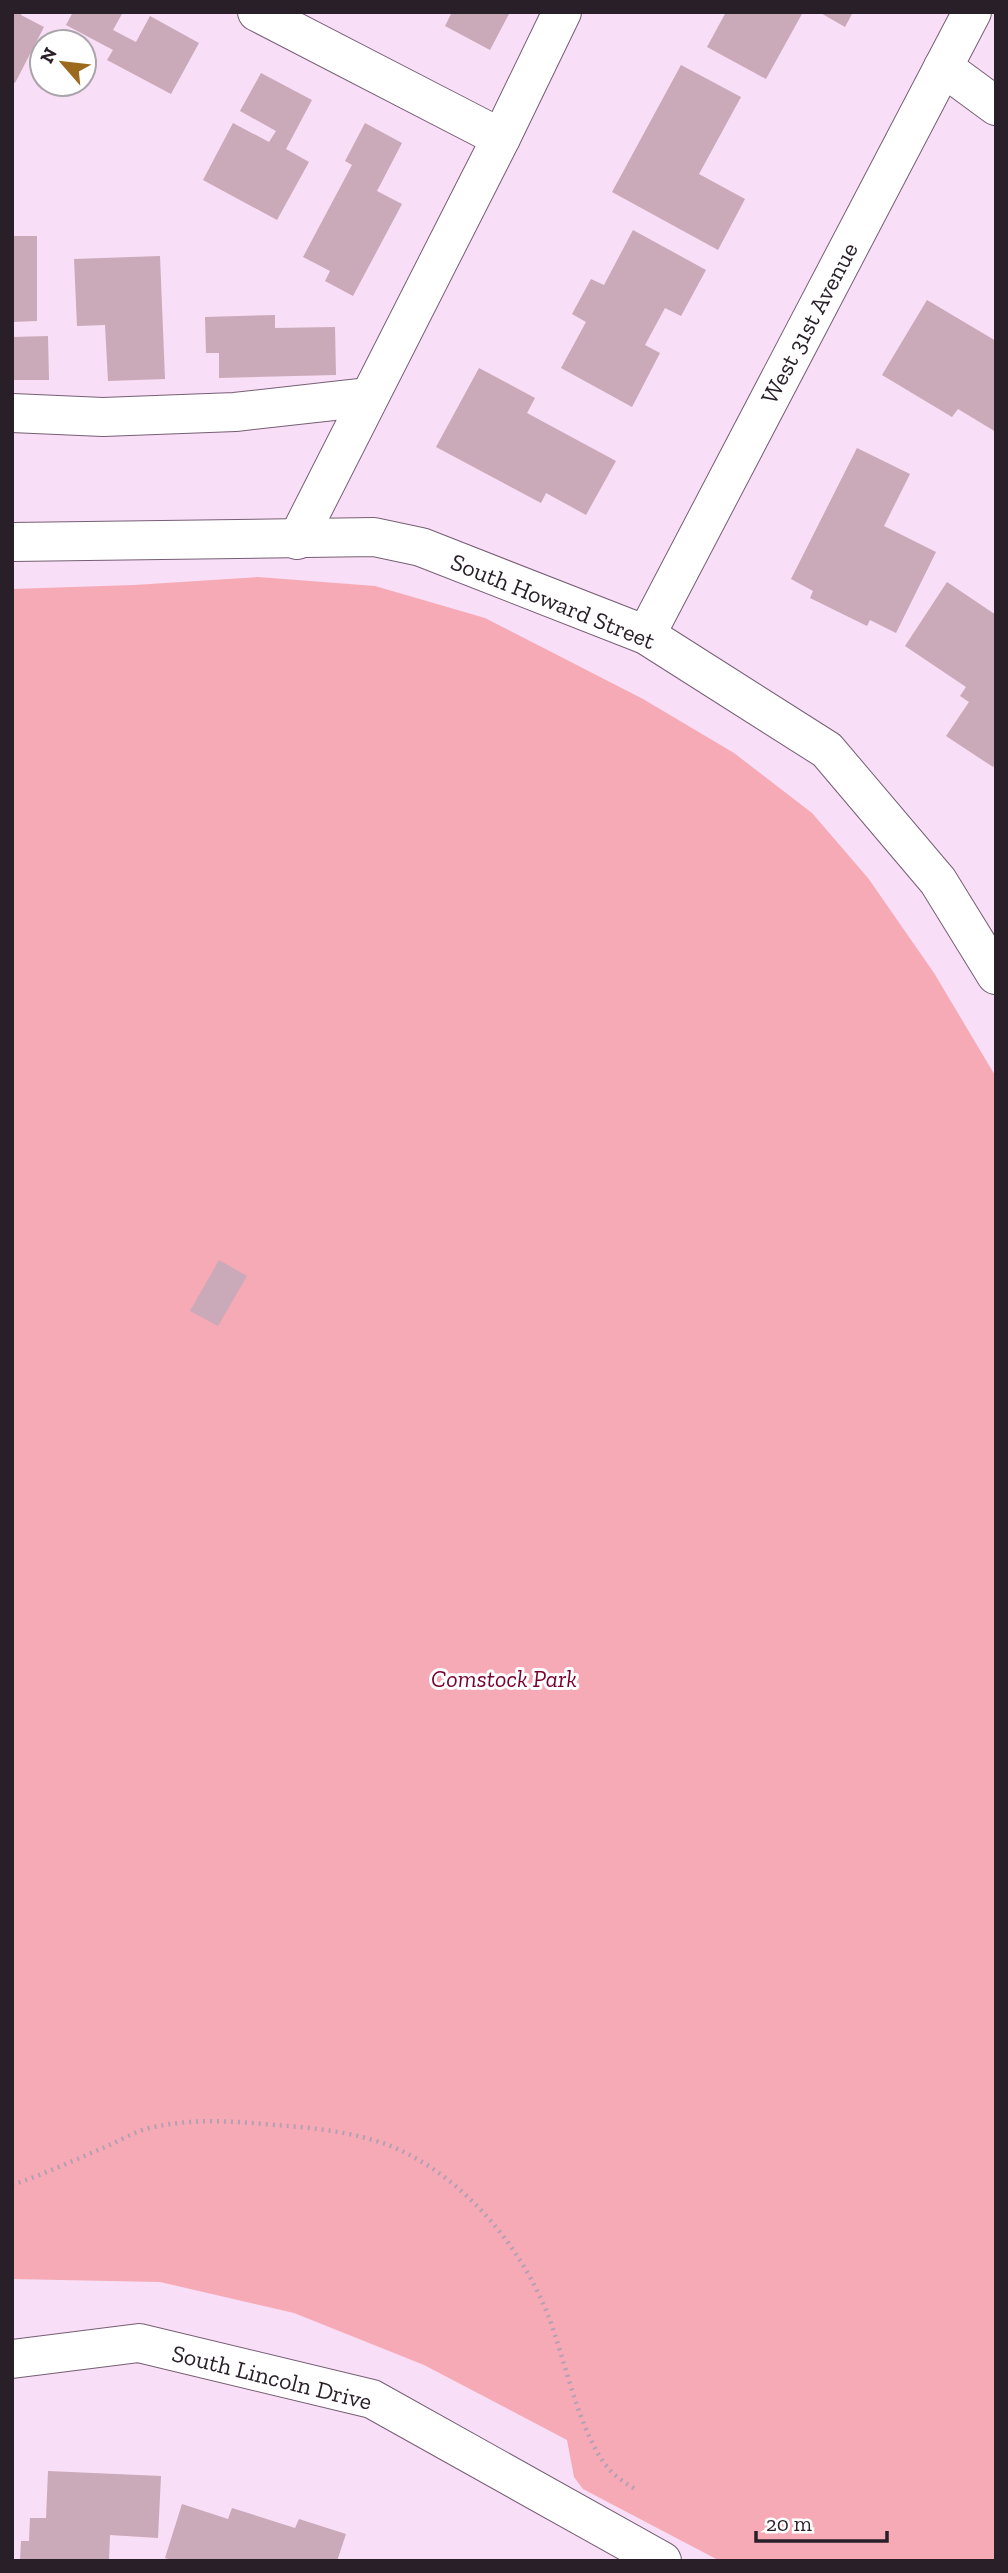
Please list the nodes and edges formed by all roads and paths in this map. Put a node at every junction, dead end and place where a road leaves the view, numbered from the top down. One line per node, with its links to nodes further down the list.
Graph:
1 (257, 12): 6 (street)
2 (562, 12): 6 (street)
3 (972, 12): 4 (street, West 31st Avenue)
4 (943, 67): 5 (street); 11 (street, West 31st Avenue)
5 (996, 106)
6 (501, 138): 7 (street)
7 (369, 397): 8 (street); 9 (street)
8 (12, 412)
9 (297, 540): 10 (street, South Howard Street); 11 (street, South Howard Street)
10 (12, 542)
11 (646, 635): 12 (street, South Howard Street)
12 (996, 975)
13 (12, 2185): 15 (path)
14 (12, 2359): 16 (street, South Lincoln Drive)
15 (637, 2490)
16 (652, 2558)

